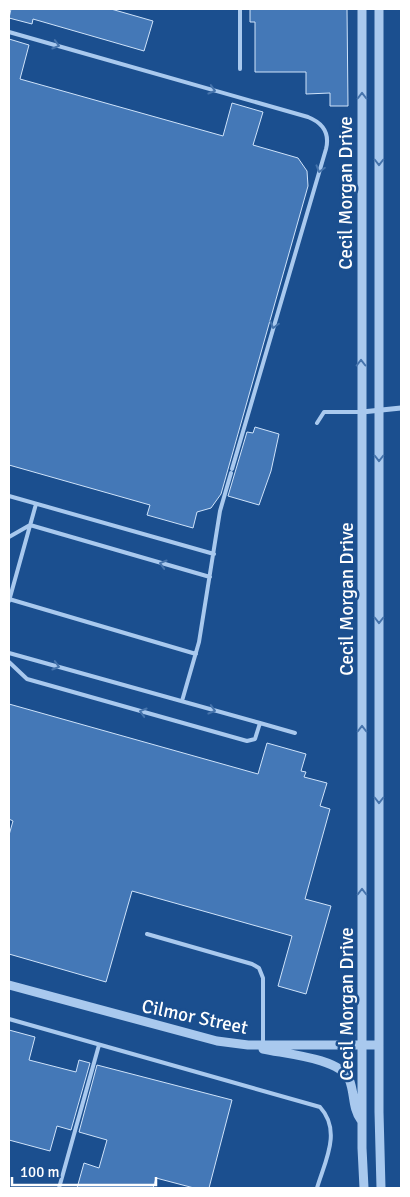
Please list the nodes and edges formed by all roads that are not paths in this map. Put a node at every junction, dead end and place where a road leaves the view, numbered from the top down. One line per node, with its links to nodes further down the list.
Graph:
1 (240, 9): 5 (lane)
2 (362, 9): 8 (street, Cecil Morgan Drive, one-way to 2)
3 (379, 9): 7 (street, Cecil Morgan Drive, one-way to 7)
4 (9, 32): 14 (lane, one-way to 14)
5 (240, 69)
6 (401, 408): 7 (street)
7 (380, 409): 8 (street); 29 (street, Cecil Morgan Drive, one-way to 29)
8 (361, 412): 9 (lane); 30 (street, Cecil Morgan Drive, one-way to 8)
9 (317, 423)
10 (9, 496): 11 (lane)
11 (36, 504): 12 (lane); 14 (lane)
12 (30, 525): 13 (lane); 15 (lane, one-way to 12); 16 (lane)
13 (9, 537)
14 (214, 554): 15 (lane)
15 (210, 577): 18 (lane)
16 (9, 600): 18 (lane)
17 (9, 653): 20 (lane, one-way to 20)
18 (196, 654): 20 (lane)
19 (9, 662): 21 (lane, one-way to 19)
20 (182, 701): 21 (lane, one-way to 21)
21 (260, 723): 22 (lane)
22 (295, 733)
23 (147, 934): 28 (lane)
24 (9, 985): 27 (street, Cilmor Street)
25 (9, 1019): 26 (lane)
26 (98, 1045): 32 (lane); 33 (lane)
27 (248, 1045): 28 (street, Cilmor Street); 31 (street)
28 (263, 1045): 30 (street, Cilmor Street)
29 (379, 1045): 30 (street, Cilmor Street); 35 (street, Cecil Morgan Drive)
30 (362, 1046): 31 (street, Cecil Morgan Drive)
31 (362, 1122): 34 (street, Cecil Morgan Drive)
32 (59, 1188)
33 (317, 1188)
34 (364, 1188)
35 (381, 1188)

